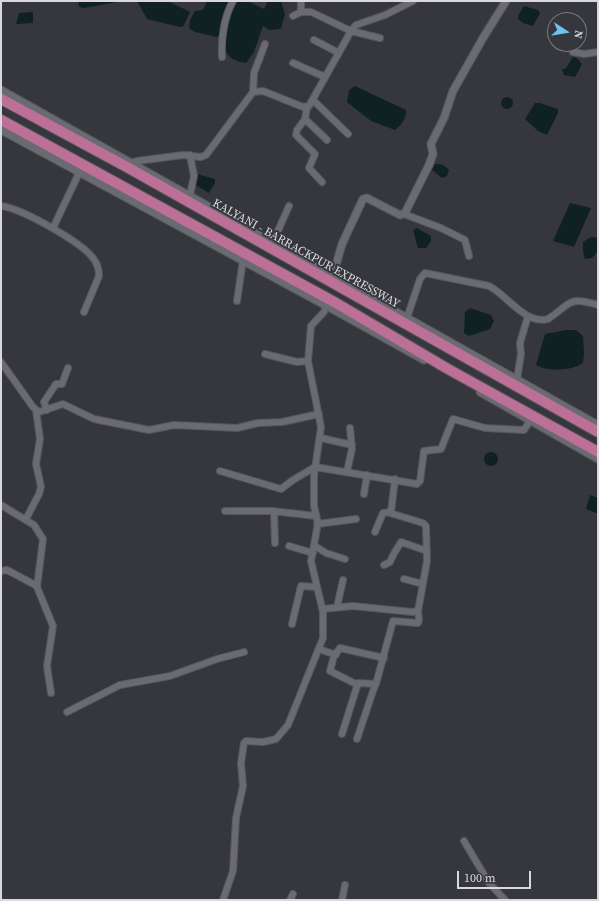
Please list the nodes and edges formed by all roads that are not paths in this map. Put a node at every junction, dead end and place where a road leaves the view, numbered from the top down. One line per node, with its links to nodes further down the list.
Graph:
1 (233, 1): 14 (street)
2 (301, 1): 5 (street)
3 (412, 1): 7 (street)
4 (504, 1): 34 (street)
5 (301, 12): 6 (street); 7 (street)
6 (294, 16)
7 (350, 31): 8 (street); 11 (street)
8 (380, 38)
9 (314, 40): 11 (street)
10 (265, 44): 18 (street)
11 (339, 52): 16 (street)
12 (573, 52): 13 (street)
13 (598, 52)
14 (222, 57)
15 (293, 63): 16 (street)
16 (326, 77): 20 (street)
17 (1, 90): 28 (street)
18 (253, 92): 21 (street); 27 (street)
19 (1, 99): 57 (highway, KALYANI - BARRACKPUR EXPRESSWAY)
20 (313, 100): 21 (street); 25 (street)
21 (307, 107): 23 (street)
22 (1, 120): 60 (highway)
23 (305, 120): 26 (street); 30 (street)
24 (1, 130): 29 (street)
25 (348, 134)
26 (327, 140)
27 (190, 156): 28 (street); 31 (street)
28 (131, 163): 31 (street)
29 (80, 171): 35 (street); 38 (street)
30 (322, 182)
31 (190, 195): 36 (street)
32 (1, 206): 35 (street)
33 (289, 206): 36 (street)
34 (404, 214): 37 (street); 39 (street)
35 (53, 228): 43 (street)
36 (273, 242): 39 (street)
37 (470, 256)
38 (242, 260): 40 (street); 42 (street)
39 (333, 276): 45 (street)
40 (237, 301)
41 (598, 305): 44 (street)
42 (327, 306): 47 (street); 54 (street)
43 (84, 312)
44 (528, 316): 45 (street); 50 (street)
45 (407, 318): 50 (street)
46 (265, 354): 47 (street)
47 (308, 361): 53 (street)
48 (1, 362): 51 (street)
49 (68, 368): 52 (street)
50 (517, 380): 55 (street)
51 (36, 410): 52 (street); 73 (street)
52 (47, 410): 53 (street)
53 (319, 414): 58 (street)
54 (530, 421): 61 (street); 66 (street)
55 (598, 425)
56 (350, 428): 59 (street)
57 (598, 432)
58 (321, 438): 59 (street); 62 (street)
59 (352, 445): 64 (street)
60 (598, 452)
61 (598, 459)
62 (315, 468): 63 (street); 64 (street); 72 (street)
63 (220, 471)
64 (347, 472): 65 (street)
65 (367, 475): 66 (street); 67 (street)
66 (395, 479): 71 (street)
67 (364, 494)
68 (1, 505): 73 (street)
69 (225, 511): 70 (street)
70 (274, 512): 72 (street); 77 (street)
71 (390, 513): 76 (street); 80 (street)
72 (316, 516): 75 (street)
73 (26, 519): 88 (street)
74 (356, 519): 75 (street)
75 (317, 524): 79 (street)
76 (375, 532)
77 (275, 543)
78 (289, 546): 81 (street)
79 (315, 546): 81 (street); 82 (street)
80 (427, 551): 83 (street); 87 (street)
81 (312, 553): 89 (street)
82 (345, 559)
83 (384, 565)
84 (1, 570): 88 (street)
85 (404, 579): 87 (street)
86 (343, 580): 90 (street)
87 (423, 584): 92 (street)
88 (37, 586): 100 (street)
89 (316, 587): 91 (street); 93 (street)
90 (337, 607): 91 (street); 92 (street)
91 (322, 609): 94 (street)
92 (419, 616): 97 (street)
93 (292, 624)
94 (320, 649): 96 (street); 107 (street)
95 (244, 652): 101 (street)
96 (336, 655): 97 (street); 98 (street)
97 (384, 658): 99 (street)
98 (358, 685): 99 (street); 102 (street)
99 (375, 685): 103 (street)
100 (51, 693)
101 (67, 712)
102 (342, 734)
103 (357, 739)
104 (464, 841): 110 (street)
105 (345, 885): 109 (street)
106 (294, 894): 108 (street)
107 (223, 900)
108 (290, 900)
109 (342, 900)
110 (505, 900)

